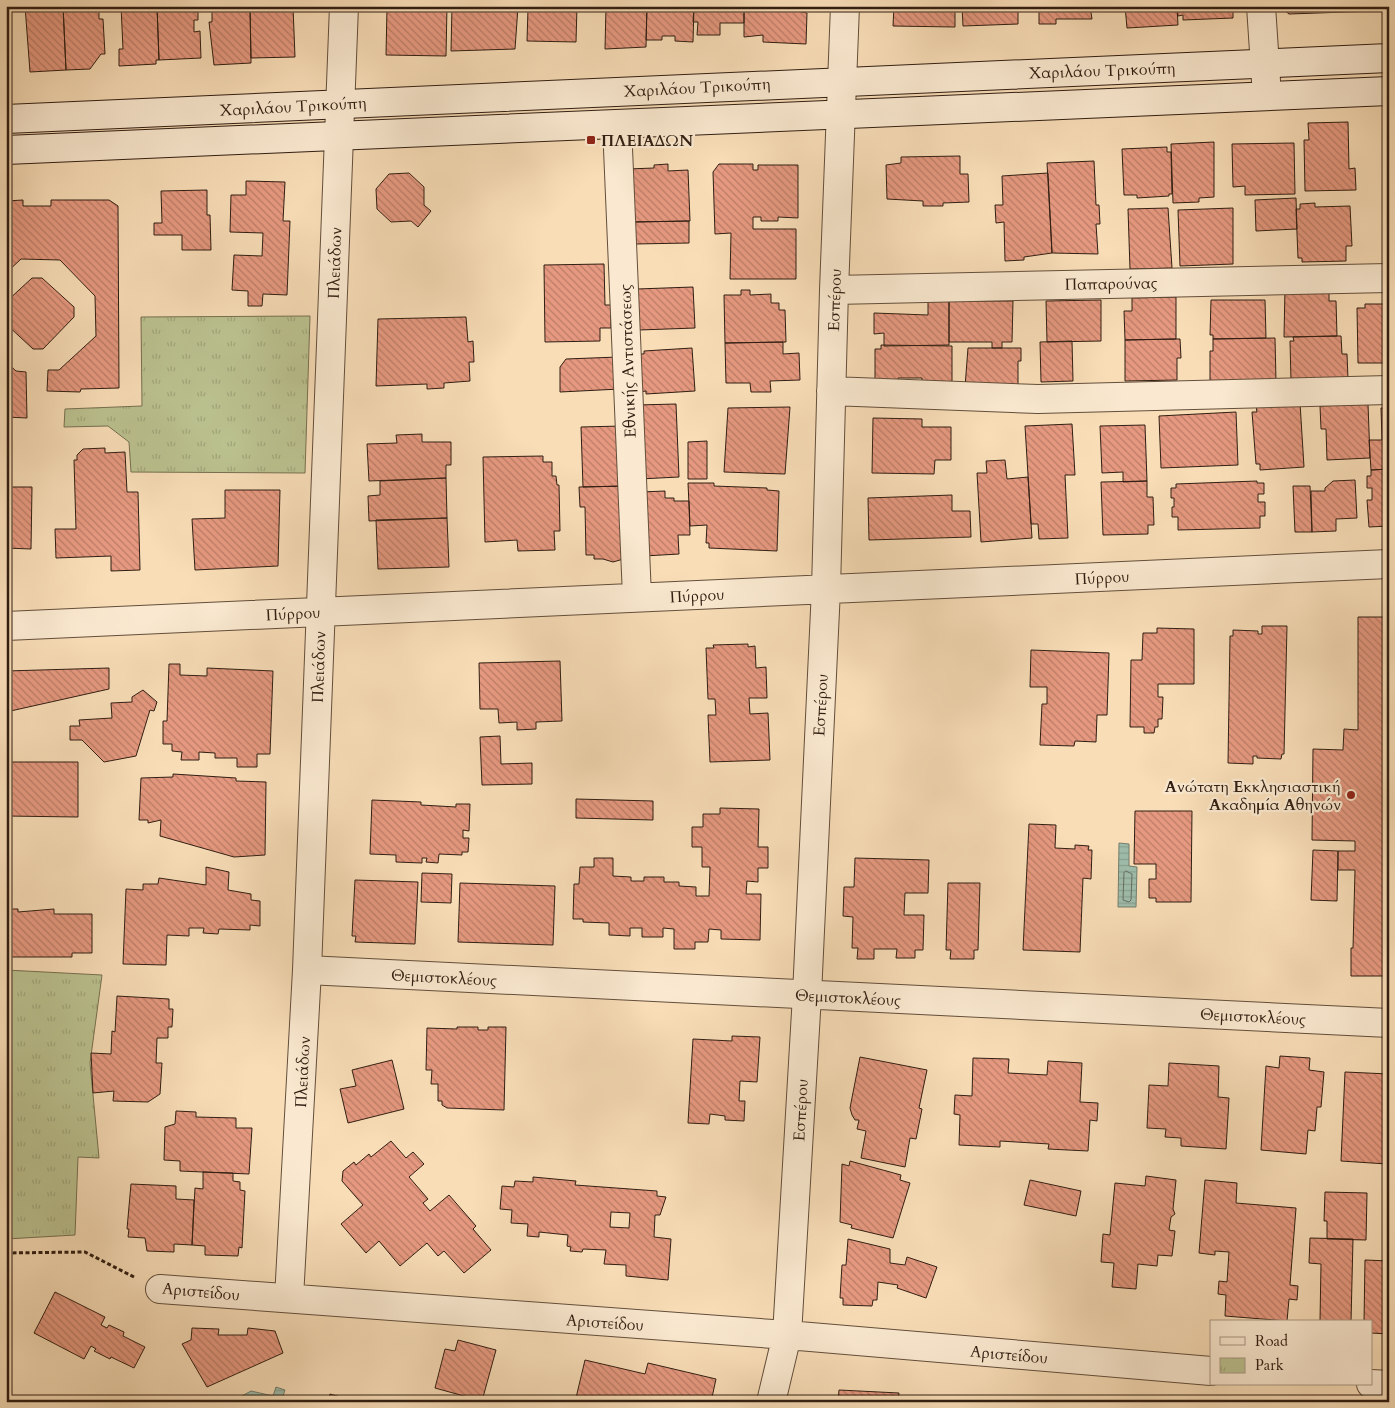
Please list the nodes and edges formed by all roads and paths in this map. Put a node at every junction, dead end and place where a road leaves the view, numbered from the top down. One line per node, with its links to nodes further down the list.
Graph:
1 (344, 6): 9 (street, Πλειάδων)
2 (845, 6): 6 (street, Εσπέρου)
3 (1261, 6): 5 (street)
4 (1389, 58): 5 (street, Χαριλάου Τρικούπη)
5 (1265, 64): 6 (street, Χαριλάου Τρικούπη); 8 (street)
6 (843, 80): 9 (street, Χαριλάου Τρικούπη); 10 (street, Εσπέρου)
7 (1389, 91): 8 (street, Χαριλάου Τρικούπη)
8 (1266, 96): 10 (street, Χαριλάου Τρικούπη)
9 (340, 104): 11 (street, Χαριλάου Τρικούπη); 13 (street, Πλειάδων)
10 (842, 115): 12 (street, Χαριλάου Τρικούπη); 16 (street, Εσπέρου)
11 (6, 119)
12 (617, 125): 13 (street, Χαριλάου Τρικούπη); 21 (street, Εθνικής Αντιστάσεως)
13 (339, 136): 14 (street, Χαριλάου Τρικούπη); 22 (street, Πλειάδων)
14 (6, 150)
15 (1389, 278): 16 (street, Παπαρούνας)
16 (834, 290): 18 (street, Εσπέρου)
17 (1389, 390): 18 (street)
18 (831, 391): 20 (street, Εσπέρου)
19 (1389, 564): 20 (street, Πύρρου)
20 (826, 589): 21 (street, Πύρρου); 25 (street, Εσπέρου)
21 (637, 597): 22 (street, Πύρρου)
22 (320, 612): 23 (street, Πύρρου); 24 (street, Πλειάδων)
23 (6, 626)
24 (307, 970): 25 (street, Θεμιστοκλέους); 29 (street, Πλειάδων)
25 (807, 995): 26 (street, Θεμιστοκλέους); 30 (street, Εσπέρου)
26 (1389, 1023)
27 (6, 1253): 28 (path, Αριστείδου)
28 (160, 1289): 29 (street, Αριστείδου)
29 (289, 1298): 30 (street, Αριστείδου)
30 (787, 1335): 31 (street, Αριστείδου); 34 (street, Εσπέρου)
31 (1210, 1370)
32 (1372, 1384): 33 (street)
33 (1389, 1385)
34 (771, 1402)

